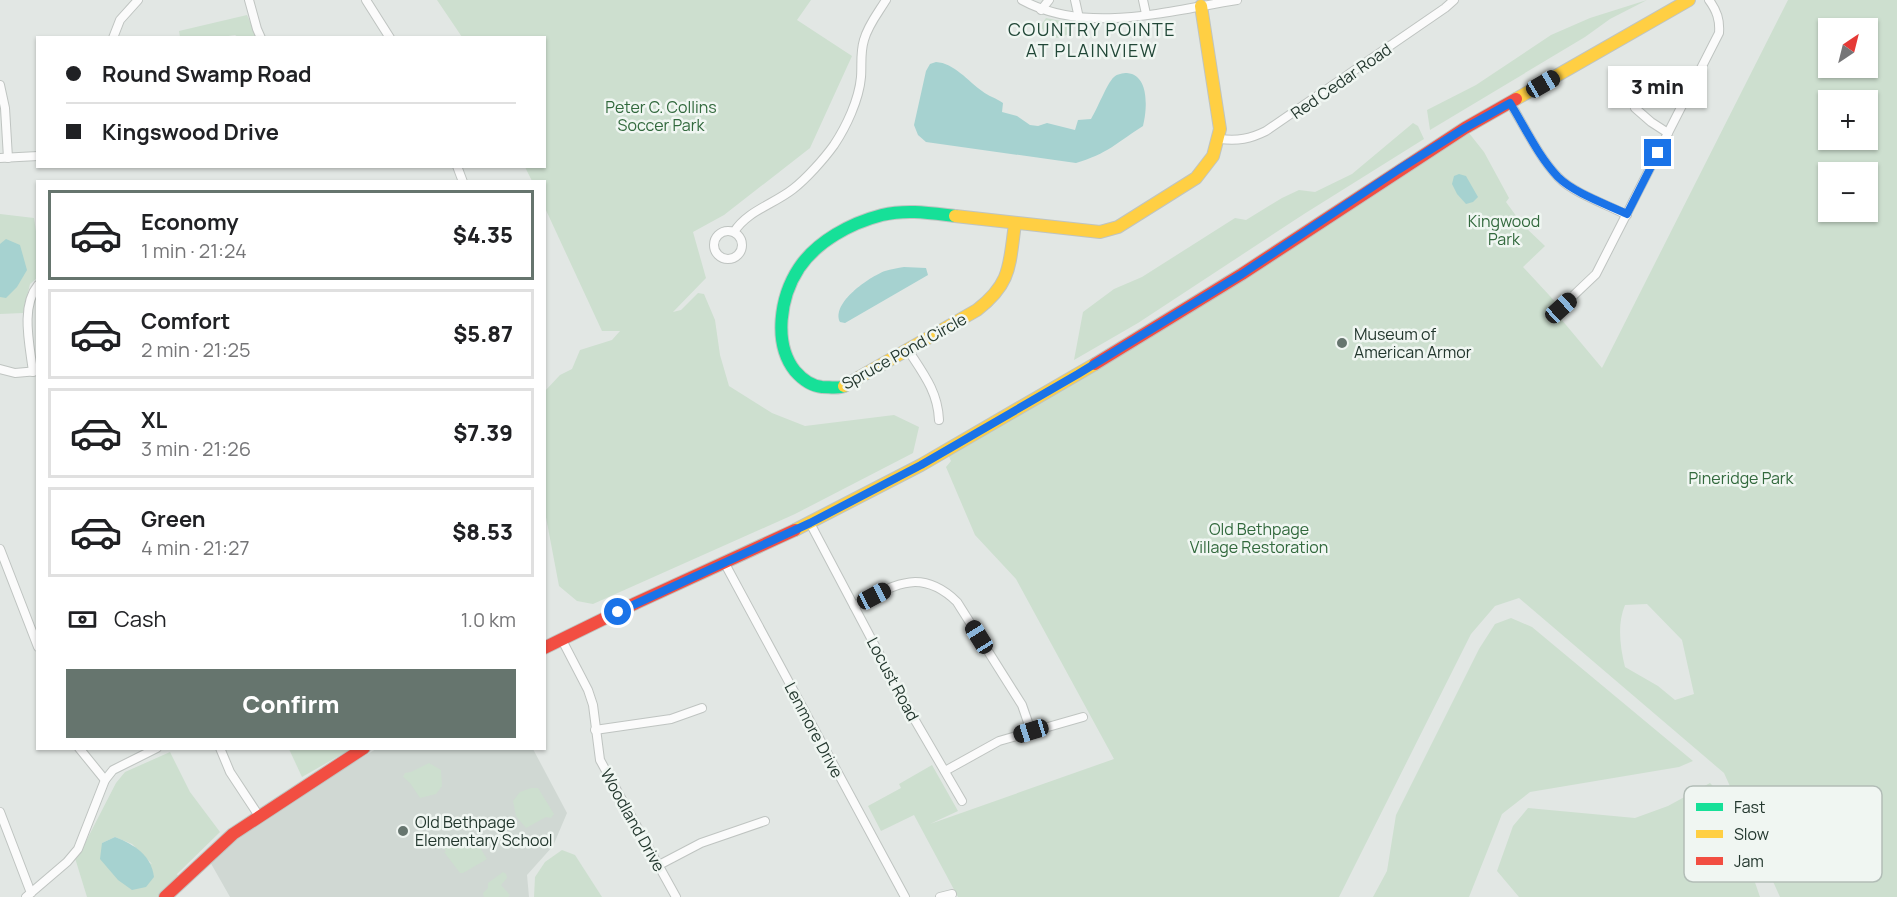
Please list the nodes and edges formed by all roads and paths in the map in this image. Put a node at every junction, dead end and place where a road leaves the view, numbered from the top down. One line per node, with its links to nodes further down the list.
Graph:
1 (138, 0): 17 (street)
2 (249, 0): 18 (street)
3 (366, 0): 19 (street)
4 (886, 0): 29 (street)
5 (1022, 0): 14 (street)
6 (1049, 0): 14 (street)
7 (1075, 0): 16 (street)
8 (1143, 0): 15 (street)
9 (1237, 0): 13 (street)
10 (1454, 0): 24 (street, Red Cedar Road)
11 (1689, 0): 21 (main road)
12 (1709, 0): 23 (street)
13 (1201, 6): 15 (street); 24 (main road)
14 (1041, 10): 16 (street)
15 (1146, 14): 16 (street)
16 (1079, 18)
17 (114, 36)
18 (260, 36)
19 (389, 36)
20 (0, 85): 26 (street)
21 (1510, 103): 27 (street); 36 (main road)
22 (1635, 108): 23 (street)
23 (1668, 133): 27 (street)
24 (1220, 139): 28 (main road, Spruce Pond Circle)
25 (36, 156): 26 (street)
26 (4, 158)
27 (1627, 214): 31 (street)
28 (1015, 224): 32 (main road, Spruce Pond Circle); 32 (main road, Spruce Pond Circle)
29 (734, 232)
30 (36, 289): 34 (street)
31 (1556, 312)
32 (908, 350): 35 (street)
33 (0, 369): 34 (street)
34 (35, 371)
35 (939, 420)
36 (810, 523): 38 (main road); 39 (street, Locust Road)
37 (0, 549): 41 (street)
38 (724, 562): 40 (main road); 62 (street, Lenmore Drive)
39 (854, 606): 46 (street); 51 (street, Locust Road)
40 (562, 640): 42 (main road); 45 (street, Woodland Drive)
41 (36, 642)
42 (546, 647)
43 (702, 708): 45 (street)
44 (1083, 717): 46 (street)
45 (596, 730): 57 (street, Woodland Drive)
46 (1031, 731): 51 (street)
47 (81, 750): 52 (street)
48 (153, 750): 52 (street)
49 (221, 750): 55 (street)
50 (361, 750): 55 (main road)
51 (945, 771): 53 (street, Locust Road)
52 (105, 780): 59 (street)
53 (962, 801)
54 (0, 812): 59 (street)
55 (259, 816): 60 (main road)
56 (765, 821): 57 (street)
57 (659, 865): 61 (street, Woodland Drive)
58 (952, 894): 63 (street)
59 (28, 895)
60 (169, 895)
61 (676, 897)
62 (905, 897)
63 (940, 897)

